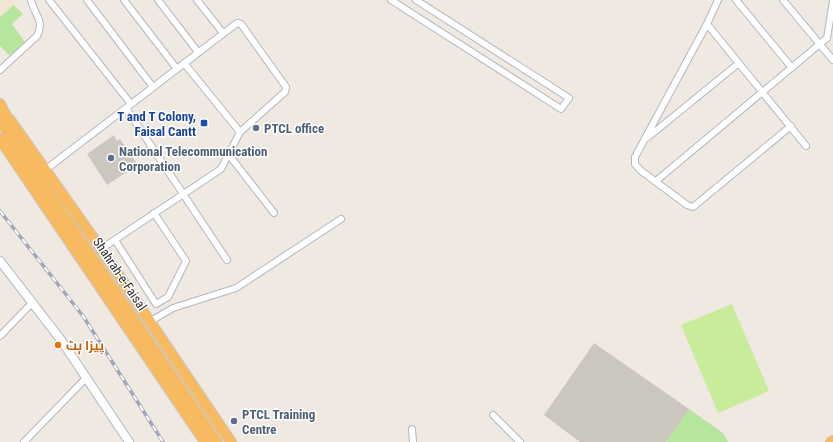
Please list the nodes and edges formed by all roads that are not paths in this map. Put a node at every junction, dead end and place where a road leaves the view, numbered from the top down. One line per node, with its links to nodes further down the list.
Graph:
1 (31, 0): 25 (street)
2 (49, 0): 29 (street)
3 (87, 0): 26 (street)
4 (124, 0): 24 (street)
5 (158, 0): 18 (street)
6 (197, 0): 14 (street)
7 (391, 0): 19 (street)
8 (416, 0): 16 (street)
9 (718, 0): 13 (street)
10 (736, 0): 23 (street)
11 (783, 0): 17 (street)
12 (832, 1): 15 (street)
13 (707, 24): 22 (street); 34 (street)
14 (223, 33): 18 (street); 32 (street)
15 (830, 36): 17 (street)
16 (480, 41): 19 (street); 19 (street)
17 (820, 44): 20 (street); 23 (street)
18 (198, 52): 21 (street)
19 (473, 52)
20 (833, 60)
21 (184, 63): 24 (street); 32 (street)
22 (739, 63): 27 (street); 34 (street)
23 (792, 68): 27 (street)
24 (177, 69): 26 (street)
25 (0, 70)
26 (153, 87): 29 (street)
27 (764, 93): 31 (street); 38 (street)
28 (0, 104): 30 (highway)
29 (128, 106): 37 (street); 39 (street)
30 (5, 120): 37 (highway); 56 (highway, Shahrah-e-Faisal)
31 (790, 126): 35 (street); 38 (street)
32 (240, 132): 36 (street)
33 (0, 139): 55 (highway, Shahrah-e-Faisal)
34 (645, 140): 38 (street)
35 (806, 146)
36 (229, 155): 39 (street); 41 (street)
37 (45, 170): 44 (highway)
38 (656, 181)
39 (184, 194): 40 (street); 45 (street)
40 (154, 213): 43 (street); 43 (street)
41 (274, 213)
42 (341, 219): 48 (street)
43 (115, 240): 44 (street)
44 (101, 249): 48 (highway)
45 (227, 260)
46 (0, 261): 47 (street)
47 (33, 302): 49 (street); 50 (street)
48 (149, 322): 57 (highway)
49 (0, 336)
50 (87, 377): 53 (street); 54 (street)
51 (493, 415): 59 (street)
52 (412, 429): 58 (street)
53 (24, 442)
54 (130, 442)
55 (205, 442)
56 (217, 442)
57 (231, 442)
58 (413, 442)
59 (520, 442)

